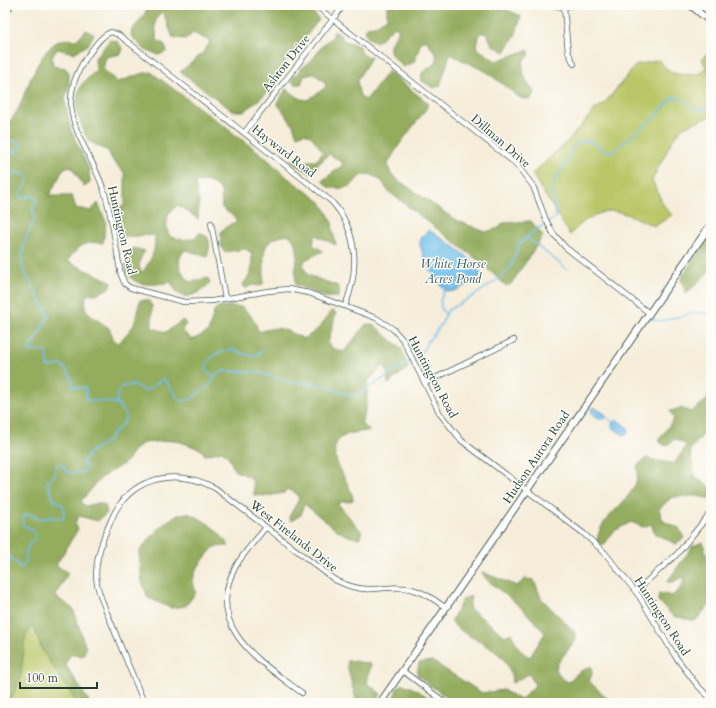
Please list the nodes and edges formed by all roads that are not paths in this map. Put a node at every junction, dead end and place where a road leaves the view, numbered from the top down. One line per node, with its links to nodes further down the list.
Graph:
1 (9, 5): 8 (highway)
2 (315, 5): 9 (street, Dillman Drive)
3 (344, 5): 9 (street, Ashton Drive)
4 (551, 5): 7 (street)
5 (572, 5): 7 (street)
6 (690, 5): 10 (street)
7 (564, 7): 12 (street)
8 (5, 11)
9 (333, 20): 13 (street, Ashton Drive); 18 (street, Dillman Drive)
10 (711, 22)
11 (136, 48): 13 (street, Hayward Road); 16 (street, Huntington Road)
12 (574, 64)
13 (244, 133): 17 (street, Hayward Road)
14 (211, 223): 16 (street)
15 (711, 224): 18 (street, Hudson Aurora Road)
16 (225, 298): 17 (street, Huntington Road)
17 (345, 306): 20 (street, Huntington Road)
18 (648, 313): 21 (street, Hudson Aurora Road)
19 (514, 340): 20 (street)
20 (425, 383): 21 (street, Huntington Road)
21 (526, 491): 24 (street, Huntington Road); 25 (street, Hudson Aurora Road)
22 (711, 512): 24 (street)
23 (266, 527): 25 (street, West Firelands Drive); 27 (street); 29 (street, West Firelands Drive)
24 (636, 591): 28 (street, Huntington Road)
25 (446, 608): 26 (street, Hudson Aurora Road)
26 (403, 670): 30 (street, Hudson Aurora Road); 31 (street)
27 (302, 693)
28 (711, 699)
29 (144, 703)
30 (380, 703)
31 (446, 703)

